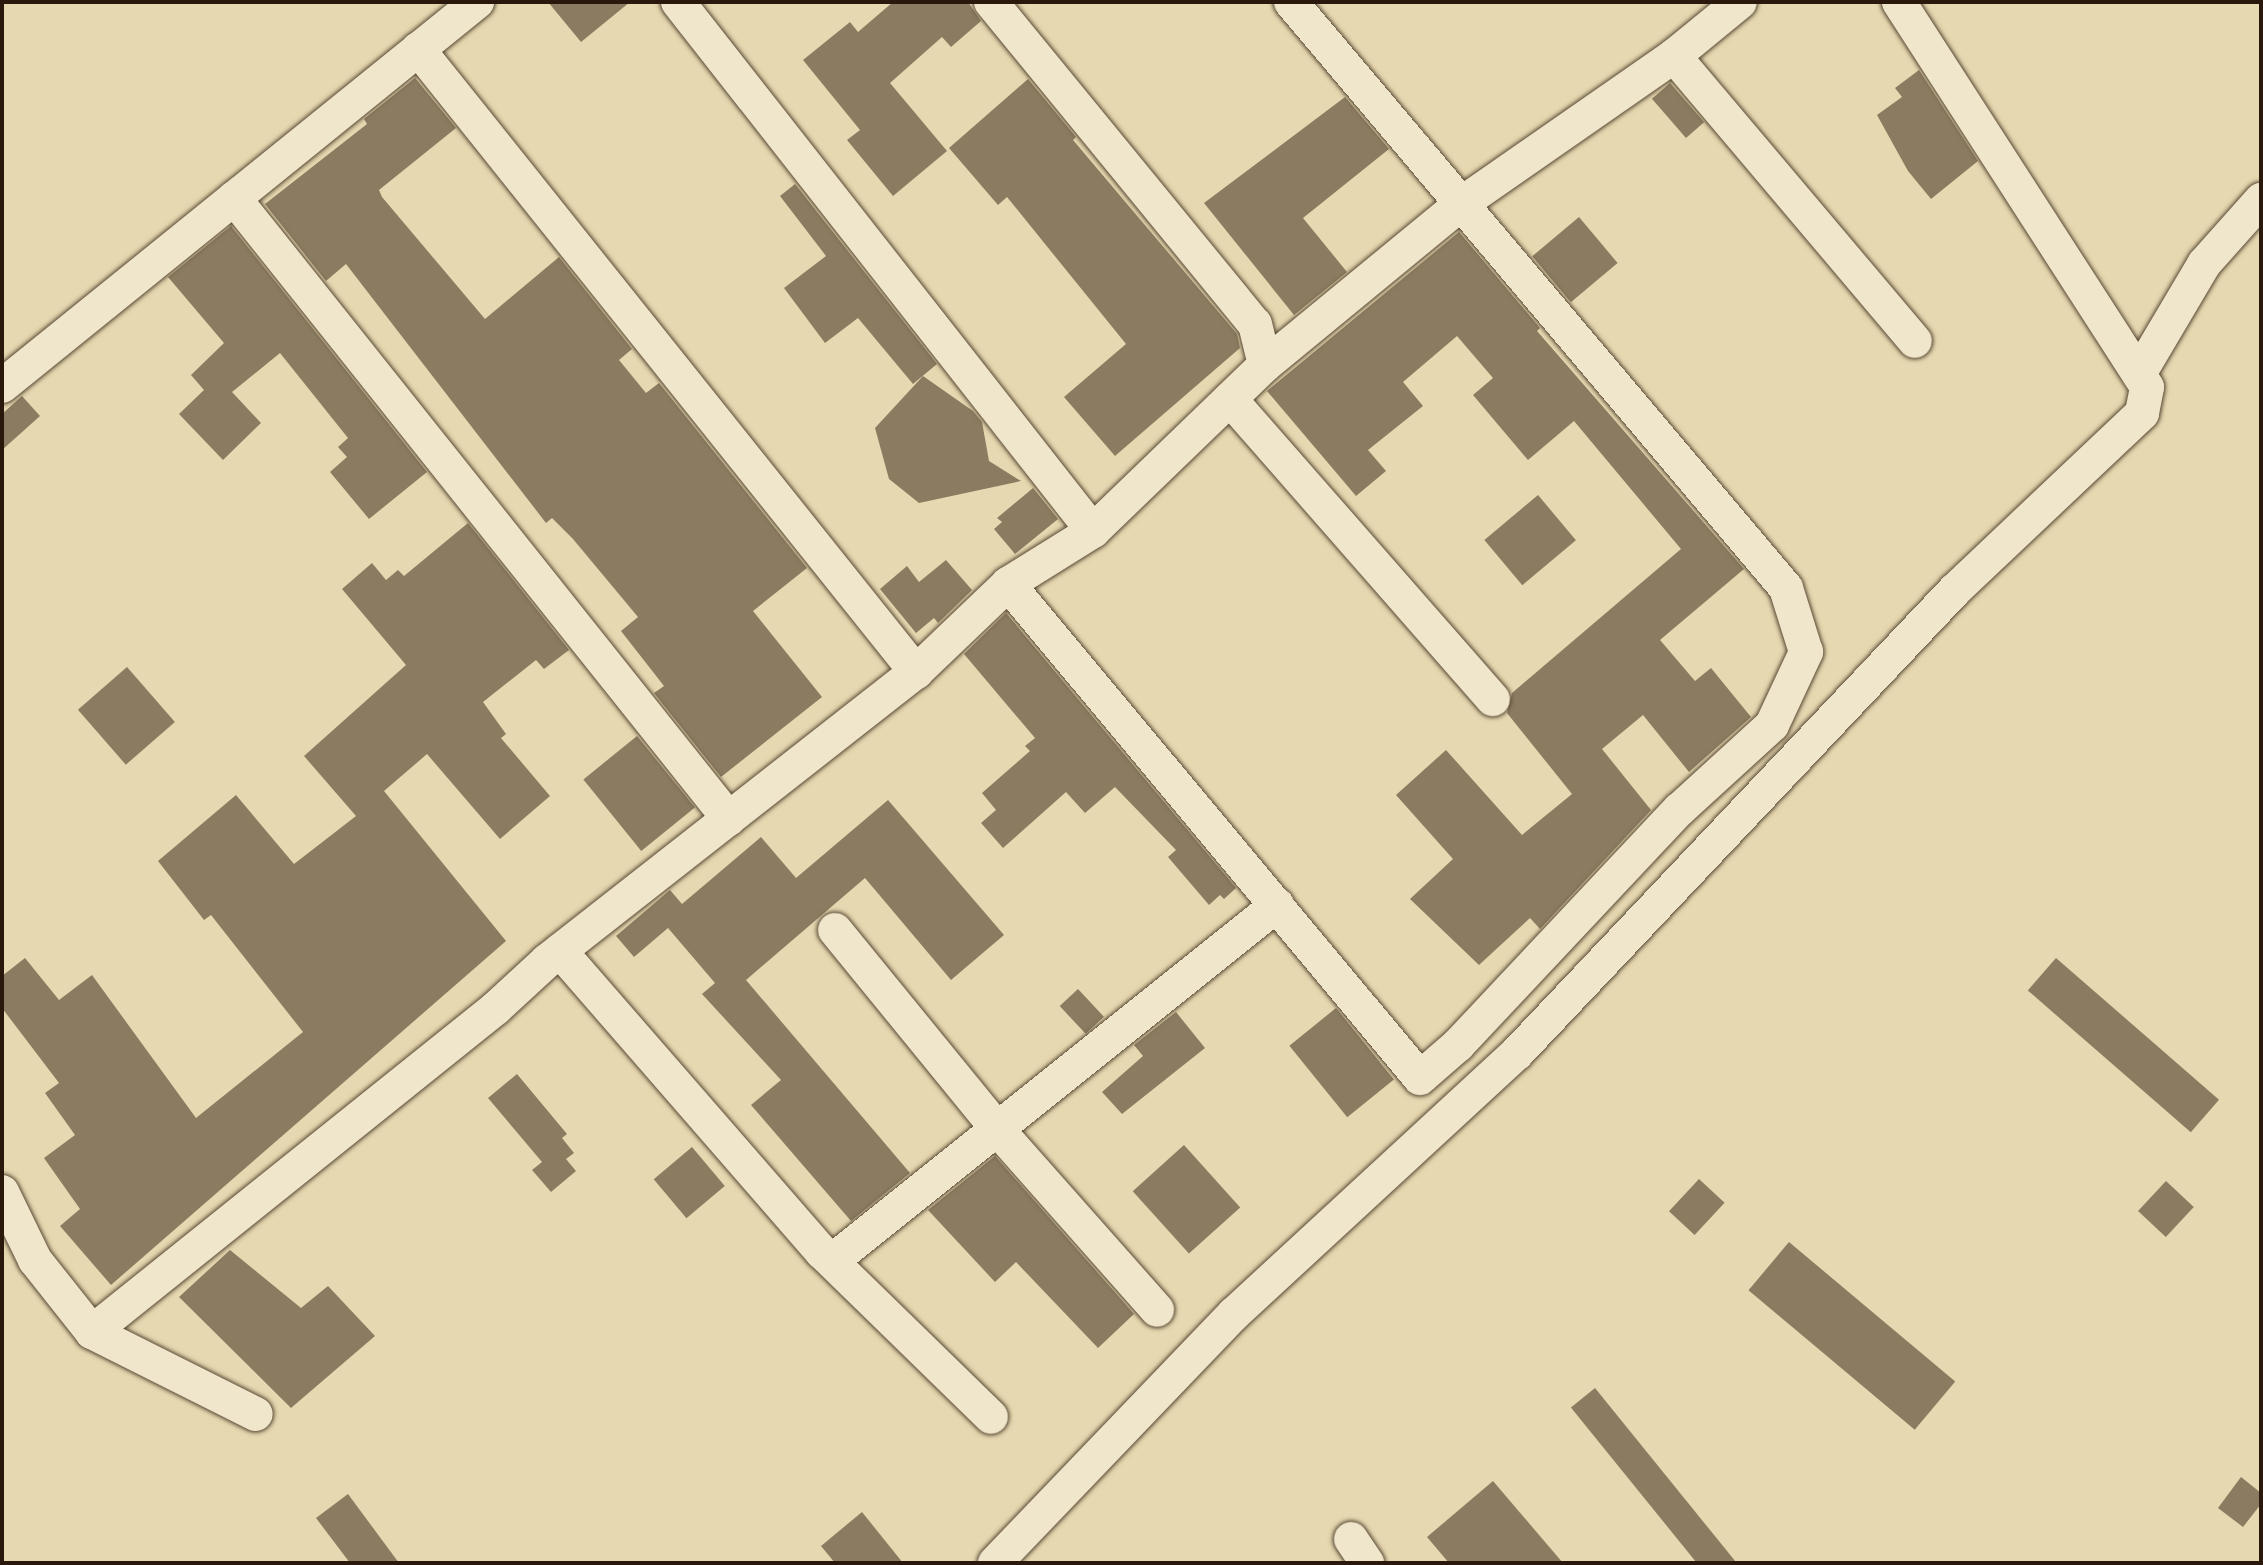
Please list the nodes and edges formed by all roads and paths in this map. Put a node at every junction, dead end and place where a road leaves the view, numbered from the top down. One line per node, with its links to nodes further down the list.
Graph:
1 (477, 2): 7 (street)
2 (678, 2): 17 (street)
3 (991, 2): 13 (street)
4 (1291, 2): 11 (street)
5 (1740, 2): 8 (street)
6 (1899, 2): 14 (street)
7 (418, 49): 9 (street); 19 (street)
8 (1674, 56): 11 (street); 12 (street)
9 (234, 198): 15 (street); 21 (street)
10 (2261, 200): 14 (street)
11 (1461, 204): 13 (street); 22 (street)
12 (1915, 341)
13 (1265, 365): 16 (street)
14 (2139, 374): 32 (street)
15 (2, 386)
16 (1230, 399): 17 (street); 20 (street)
17 (1093, 531): 18 (street)
18 (1008, 584): 19 (street); 22 (street)
19 (916, 672): 21 (street)
20 (1493, 699)
21 (729, 819): 24 (street)
22 (1277, 905): 25 (street)
23 (835, 930): 25 (street)
24 (560, 951): 27 (street); 29 (street)
25 (998, 1130): 27 (street); 28 (street)
26 (2, 1192): 29 (street)
27 (832, 1261): 31 (street)
28 (1157, 1310)
29 (92, 1332): 30 (street)
30 (256, 1414)
31 (991, 1417)
32 (995, 1563)

